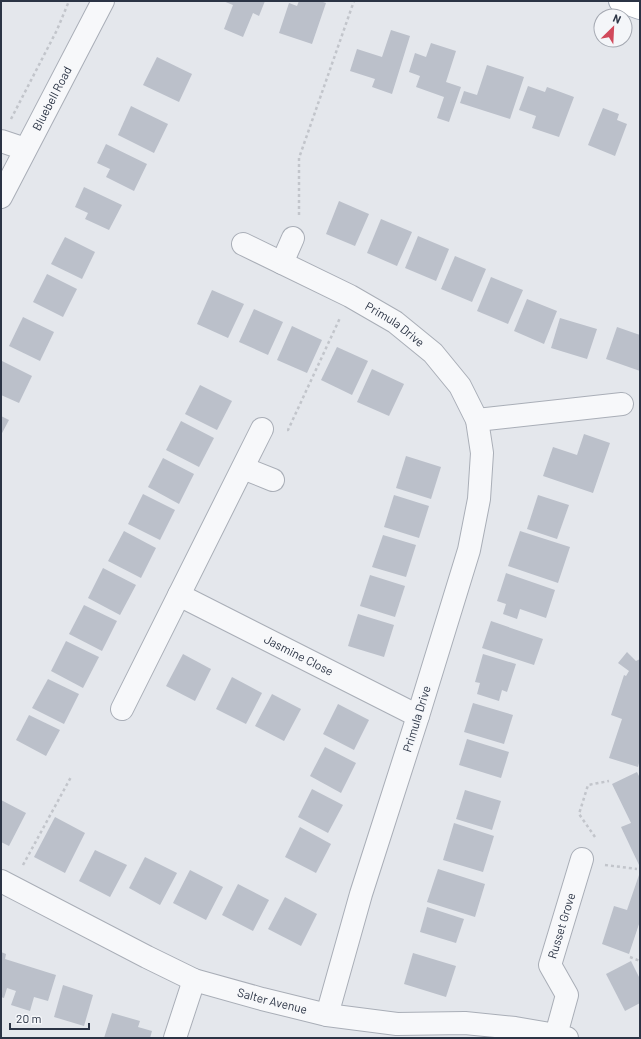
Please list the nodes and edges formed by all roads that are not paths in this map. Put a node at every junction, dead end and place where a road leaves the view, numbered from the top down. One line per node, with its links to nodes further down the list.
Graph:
1 (103, 1): 5 (street, Bluebell Road)
2 (620, 1): 3 (main road)
3 (640, 8)
4 (4, 132): 5 (street)
5 (25, 149): 6 (street, Bluebell Road)
6 (1, 197)
7 (293, 238): 9 (street)
8 (243, 244): 9 (street, Primula Drive)
9 (282, 262): 11 (street, Primula Drive)
10 (622, 404): 11 (street)
11 (477, 420): 17 (street, Primula Drive)
12 (262, 428): 13 (street)
13 (243, 468): 14 (street); 15 (street)
14 (273, 480)
15 (179, 595): 16 (street); 17 (street, Jasmine Close)
16 (122, 709)
17 (418, 716): 21 (street, Primula Drive)
18 (592, 859): 23 (street, Russet Grove)
19 (6, 884): 20 (street, Salter Avenue)
20 (194, 980): 21 (street, Salter Avenue); 24 (street)
21 (327, 1015): 22 (street, Salter Avenue)
22 (514, 1033): 23 (street, Salter Avenue)
23 (562, 1036)
24 (175, 1038)

